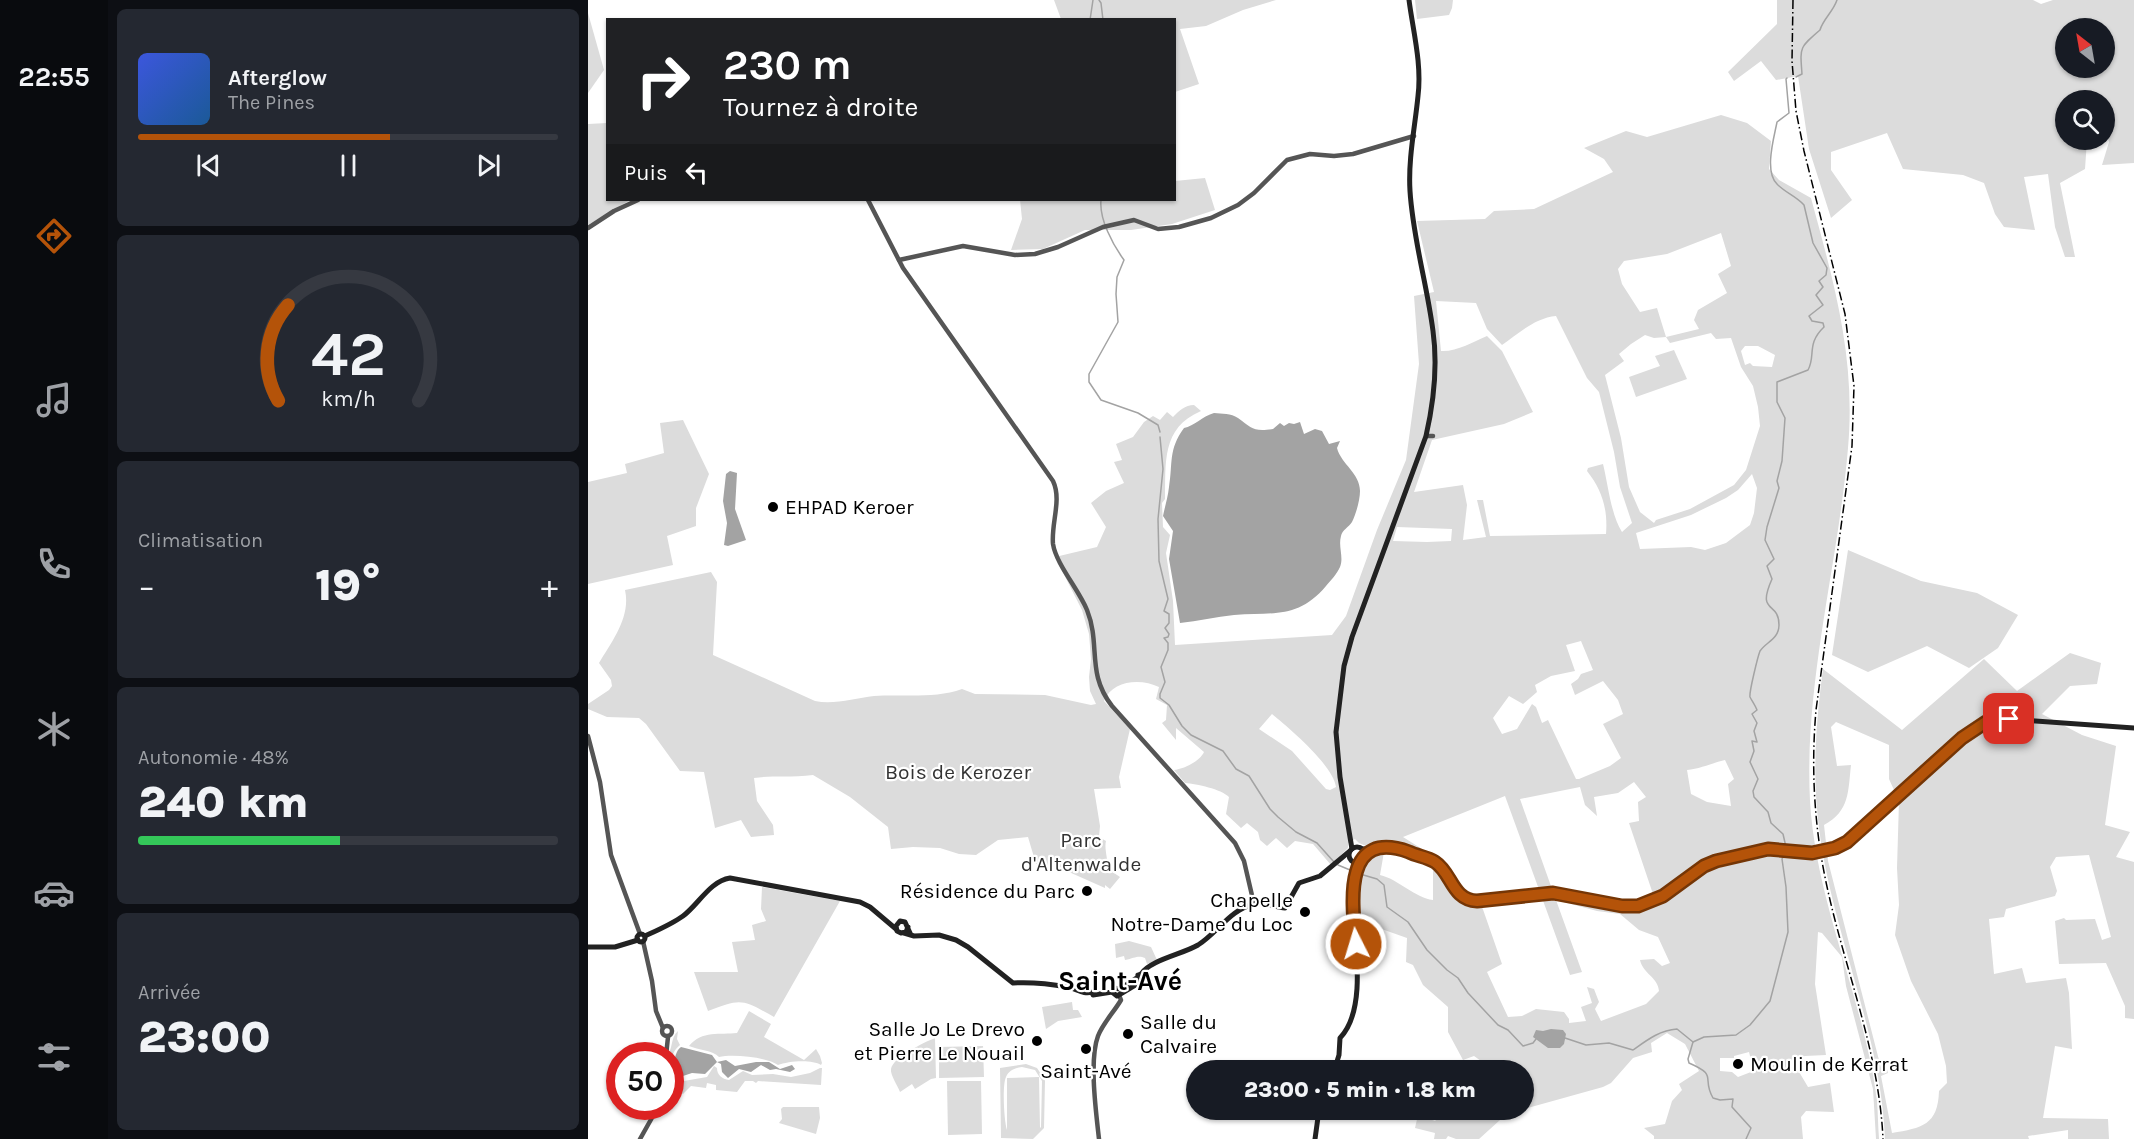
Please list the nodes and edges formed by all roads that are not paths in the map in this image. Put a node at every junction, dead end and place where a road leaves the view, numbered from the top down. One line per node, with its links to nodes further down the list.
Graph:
1 (1409, 0): 2 (main road)
2 (1414, 135): 3 (street); 4 (main road)
3 (1401, 141): 4 (street); 8 (street)
4 (1412, 145): 9 (main road)
5 (636, 201): 7 (street)
6 (868, 201): 8 (street)
7 (588, 228)
8 (898, 260): 16 (street)
9 (1426, 436): 10 (street); 13 (main road)
10 (1433, 436)
11 (2134, 728): 13 (main road)
12 (588, 736): 21 (street)
13 (1357, 850): 14 (main road); 15 (main road); 15 (main road)
14 (1342, 859): 15 (main road); 16 (main road)
15 (1355, 861): 25 (main road)
16 (1254, 904): 23 (main road)
17 (898, 922): 18 (main road); 19 (main road); 20 (main road)
18 (891, 924): 19 (main road); 21 (main road)
19 (896, 929): 20 (main road)
20 (909, 930): 23 (main road)
21 (641, 938): 22 (main road); 24 (street)
22 (588, 947)
23 (1120, 992): 29 (street)
24 (667, 1042)
25 (1336, 1060)
26 (651, 1120): 28 (street)
27 (1317, 1120): 30 (main road)
28 (640, 1139)
29 (1099, 1139)
30 (1315, 1139)

